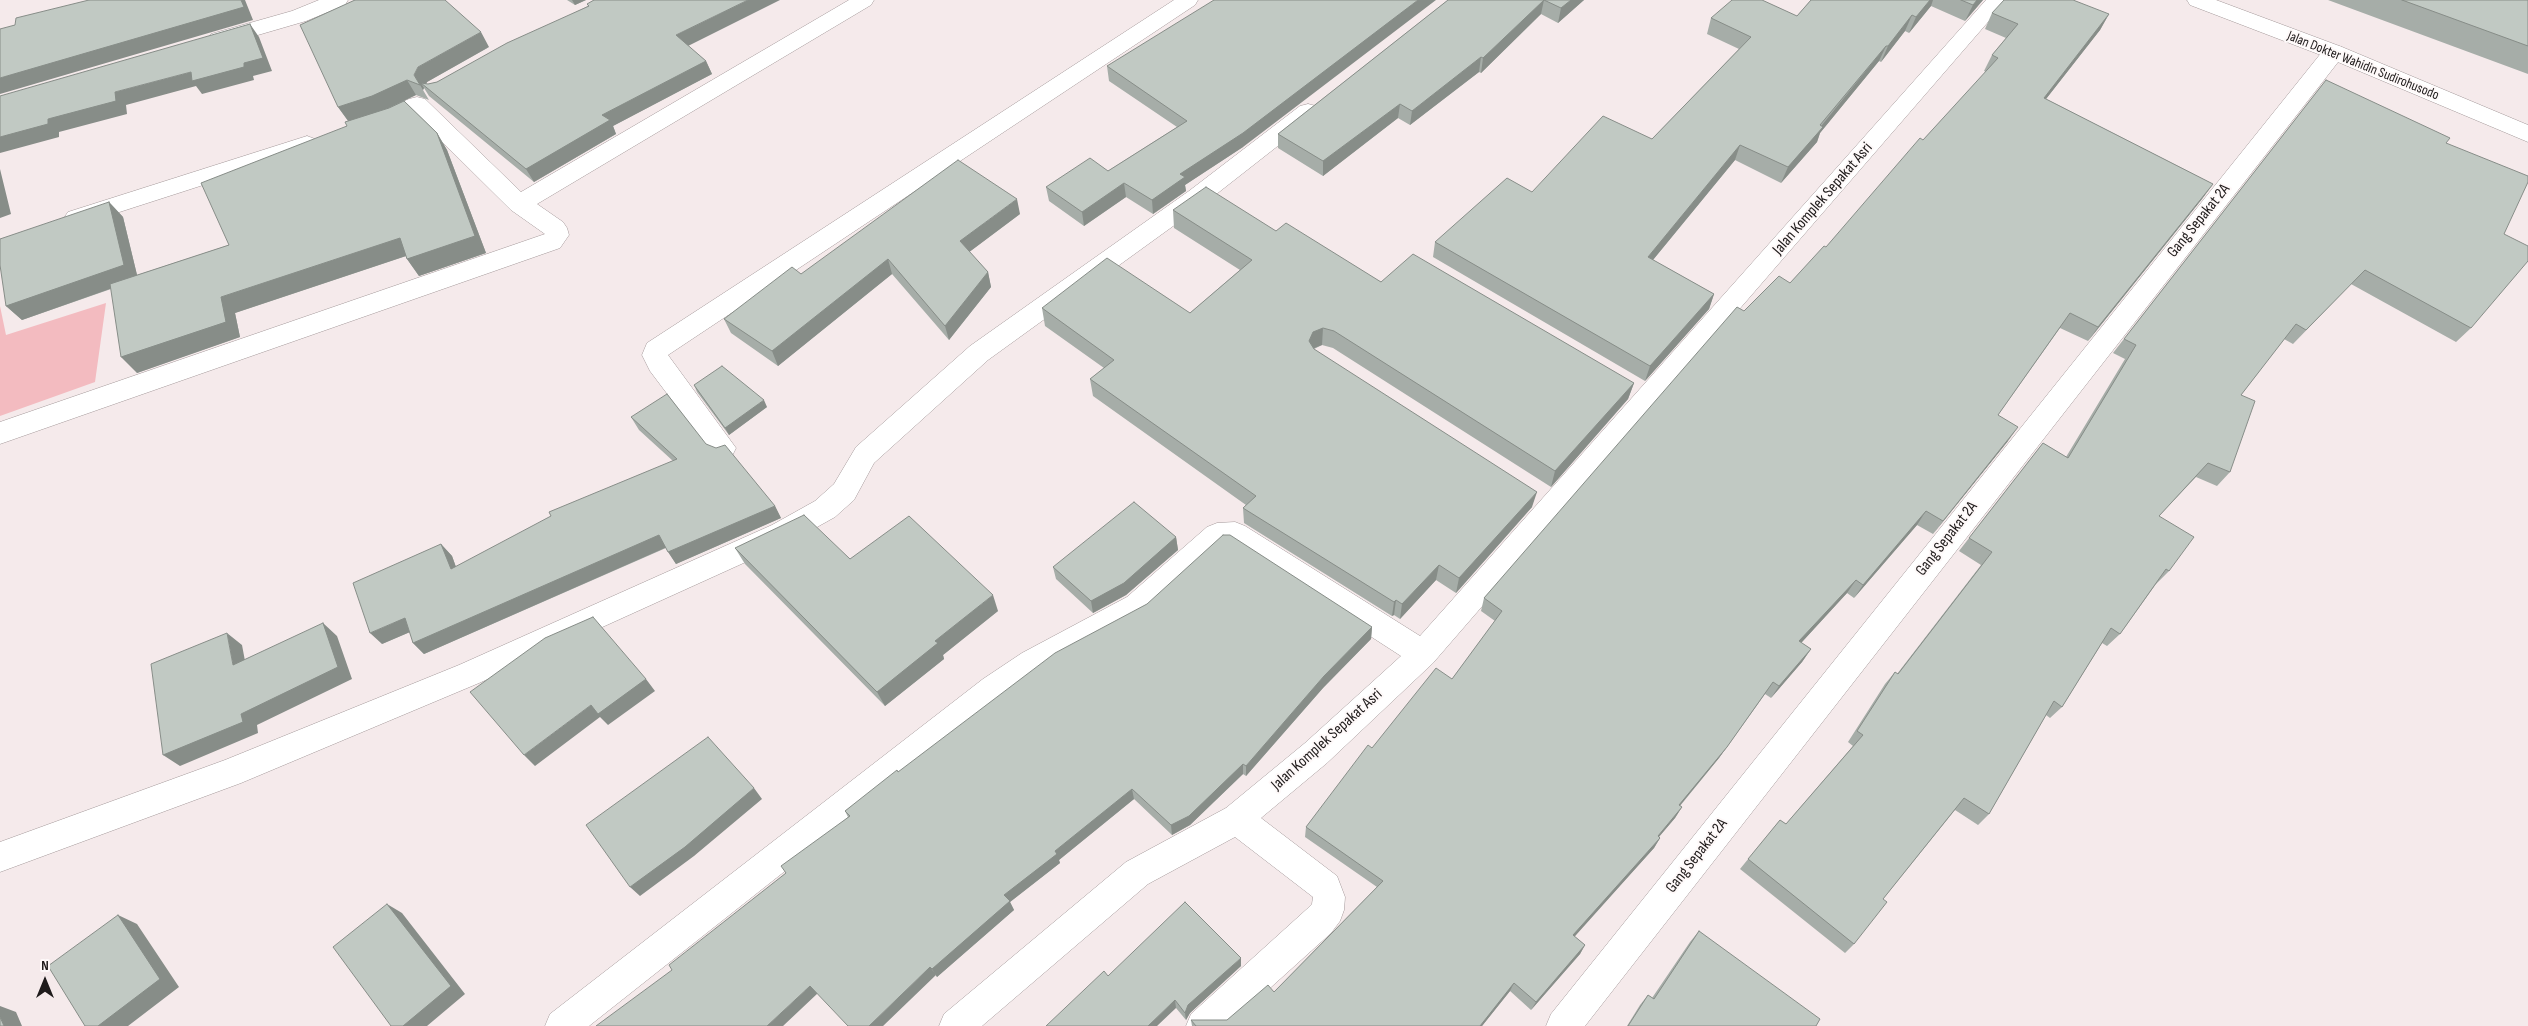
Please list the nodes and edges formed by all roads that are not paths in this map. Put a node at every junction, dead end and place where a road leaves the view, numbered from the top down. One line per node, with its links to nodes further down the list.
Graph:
1 (338, 0): 6 (street)
2 (864, 0): 12 (street)
3 (1188, 0): 15 (street)
4 (1997, 0): 16 (street, Jalan Komplek Sepakat Asri)
5 (2197, 0): 7 (street, Jalan Dokter Wahidin Sudirohusodo)
6 (196, 46)
7 (2334, 52): 10 (street, Jalan Dokter Wahidin Sudirohusodo); 22 (street, Gang Sepakat 2A)
8 (1328, 95): 18 (street)
9 (358, 128): 12 (street)
10 (2528, 134)
11 (323, 138): 13 (street)
12 (519, 204): 14 (street)
13 (57, 224)
14 (0, 433)
15 (723, 448)
16 (1422, 654): 17 (street, Jalan Komplek Sepakat Asri); 19 (street)
17 (1237, 818): 20 (street, Jalan Komplek Sepakat Asri); 21 (street)
18 (0, 857)
19 (562, 1026)
20 (956, 1026)
21 (1204, 1026)
22 (1563, 1026)

